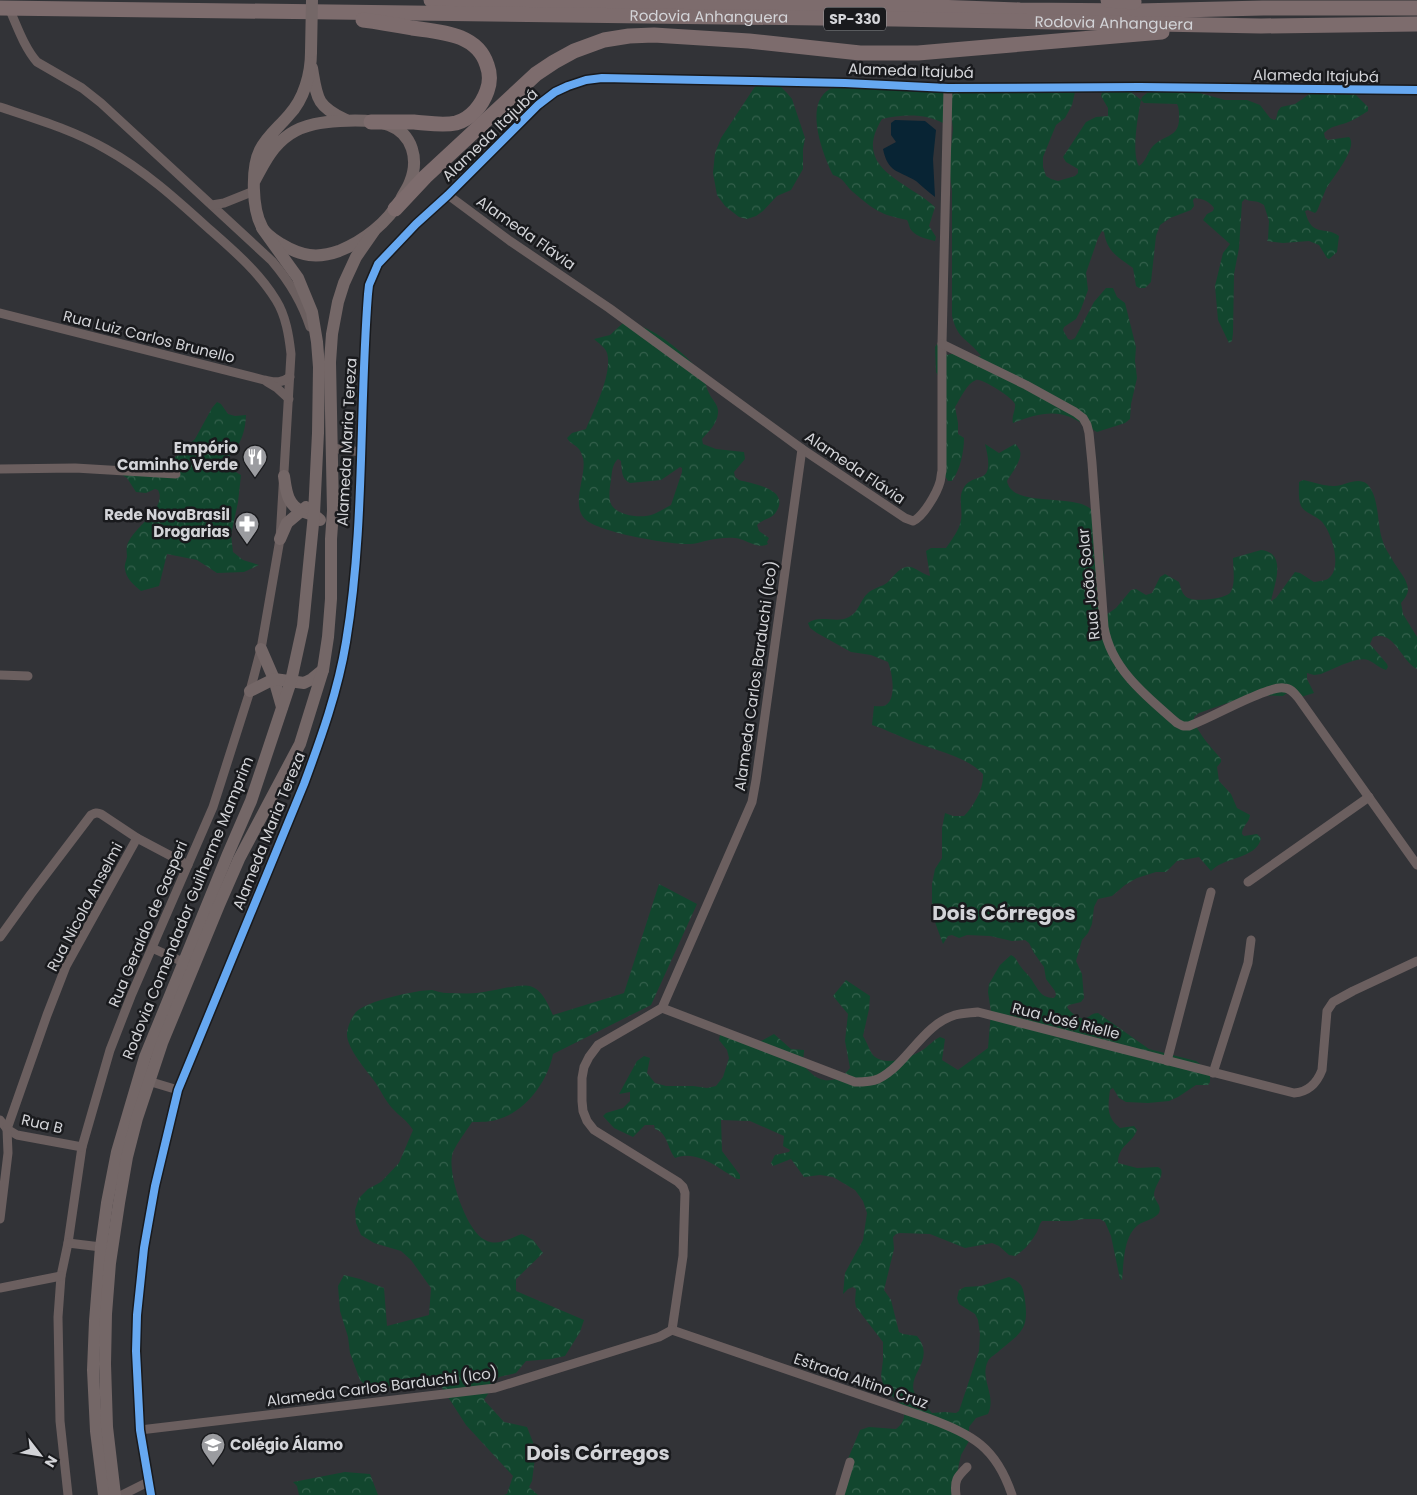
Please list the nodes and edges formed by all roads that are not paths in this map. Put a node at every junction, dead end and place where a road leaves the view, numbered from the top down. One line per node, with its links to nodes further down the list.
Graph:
1 (312, 0): 10 (main road, bridge)
2 (431, 0): 5 (highway, Rodovia Anhanguera / SP-330)
3 (1108, 0): 5 (highway)
4 (5, 8): 7 (highway, Rodovia Anhanguera / SP-330); 18 (street)
5 (1263, 8): 6 (highway, Rodovia Anhanguera / SP-330)
6 (1417, 8)
7 (293, 11): 9 (highway, Rodovia Anhanguera / SP-330); 15 (highway)
8 (1417, 24): 9 (highway, Rodovia Anhanguera / SP-330)
9 (1262, 26): 19 (highway)
10 (311, 58): 14 (main road); 16 (main road)
11 (948, 88): 12 (street, Alameda Itajubá); 17 (street, Alameda Itajubá); 24 (street, Alameda Flávia)
12 (1417, 90)
13 (0, 107): 25 (street, Rua Geraldo de Gasperi)
14 (348, 121): 15 (main road); 16 (main road)
15 (372, 122): 19 (main road)
16 (254, 186): 18 (street); 20 (main road)
17 (448, 195): 29 (street, Alameda Flávia); 30 (street, Alameda Maria Tereza)
18 (212, 205): 23 (street)
19 (395, 209): 21 (main road)
20 (262, 228): 21 (main road); 23 (main road, Rodovia Comendador Guilherme Mamprim)
21 (374, 231): 28 (main road, Rodovia Comendador Guilherme Mamprim)
22 (0, 313): 26 (street, Rua Luiz Carlos Brunello)
23 (317, 342): 34 (main road, Rodovia Comendador Guilherme Mamprim)
24 (942, 344): 29 (street, Alameda Flávia); 49 (street, Rua João Solar)
25 (290, 377): 26 (street, Rua Luiz Carlos Brunello); 27 (street, Rua Geraldo de Gasperi)
26 (264, 380): 27 (street)
27 (289, 399): 33 (street, Rua Geraldo de Gasperi)
28 (332, 448): 30 (street); 38 (main road, Rodovia Comendador Guilherme Mamprim)
29 (802, 449): 60 (street, Alameda Carlos Barduchi (Ico))
30 (361, 452): 47 (street, Alameda Maria Tereza)
31 (0, 469): 32 (street)
32 (176, 474)
33 (284, 476): 35 (main road); 37 (street, Rua Geraldo de Gasperi)
34 (314, 498): 35 (main road); 36 (main road, Rodovia Comendador Guilherme Mamprim)
35 (301, 511): 36 (main road); 37 (main road)
36 (314, 514): 38 (main road); 44 (main road, Rodovia Comendador Guilherme Mamprim)
37 (280, 539): 39 (street, Rua Geraldo de Gasperi)
38 (331, 539): 40 (main road, Rodovia Comendador Guilherme Mamprim)
39 (261, 649): 43 (main road); 46 (street, Rua Geraldo de Gasperi)
40 (323, 670): 44 (main road); 45 (main road, Rodovia Comendador Guilherme Mamprim)
41 (0, 675): 42 (street)
42 (28, 676)
43 (274, 679): 44 (main road); 46 (main road); 48 (main road)
44 (291, 682): 48 (main road, Rodovia Comendador Guilherme Mamprim)
45 (318, 687): 47 (street); 63 (main road, Rodovia Comendador Guilherme Mamprim)
46 (250, 691): 52 (street, Rua Geraldo de Gasperi)
47 (335, 691): 64 (street, Alameda Maria Tereza)
48 (282, 707): 59 (main road, Rodovia Comendador Guilherme Mamprim)
49 (1369, 797): 51 (street, Rua João Solar); 53 (street)
50 (137, 838): 52 (street); 55 (street); 65 (street, Rua Nicola Anselmi)
51 (1417, 864)
52 (188, 865): 57 (street, Rua Geraldo de Gasperi)
53 (1248, 882)
54 (1211, 892): 61 (street)
55 (0, 937)
56 (1251, 940): 62 (street)
57 (152, 948): 59 (street); 66 (street, Rua Geraldo de Gasperi)
58 (1417, 961): 62 (street, Rua José Rielle)
59 (183, 962): 69 (main road, Rodovia Comendador Guilherme Mamprim)
60 (662, 1008): 61 (street, Rua José Rielle); 72 (street)
61 (1167, 1061): 62 (street, Rua José Rielle)
62 (1213, 1073)
63 (148, 1081): 64 (street); 79 (main road, Rodovia Comendador Guilherme Mamprim)
64 (178, 1090): 73 (street, Alameda Maria Tereza)
65 (2, 1124): 66 (street, Rua B); 67 (street, Rua Nicola Anselmi)
66 (82, 1147): 68 (street, Rua Geraldo de Gasperi)
67 (0, 1219)
68 (68, 1243): 69 (street); 70 (street, Rua Geraldo de Gasperi)
69 (101, 1247): 78 (main road, Rodovia Comendador Guilherme Mamprim)
70 (61, 1276): 71 (street); 77 (street, Rua Geraldo de Gasperi)
71 (0, 1288)
72 (672, 1330): 73 (street, Alameda Carlos Barduchi (Ico)); 84 (street, Estrada Altino Cruz)
73 (140, 1430): 76 (street, Alameda Maria Tereza)
74 (850, 1462): 82 (street)
75 (967, 1467): 83 (street)
76 (148, 1482): 80 (street); 81 (street, Alameda Maria Tereza)
77 (68, 1495)
78 (104, 1495)
79 (115, 1495)
80 (122, 1495)
81 (151, 1495)
82 (840, 1495)
83 (956, 1495)
84 (1012, 1495)

